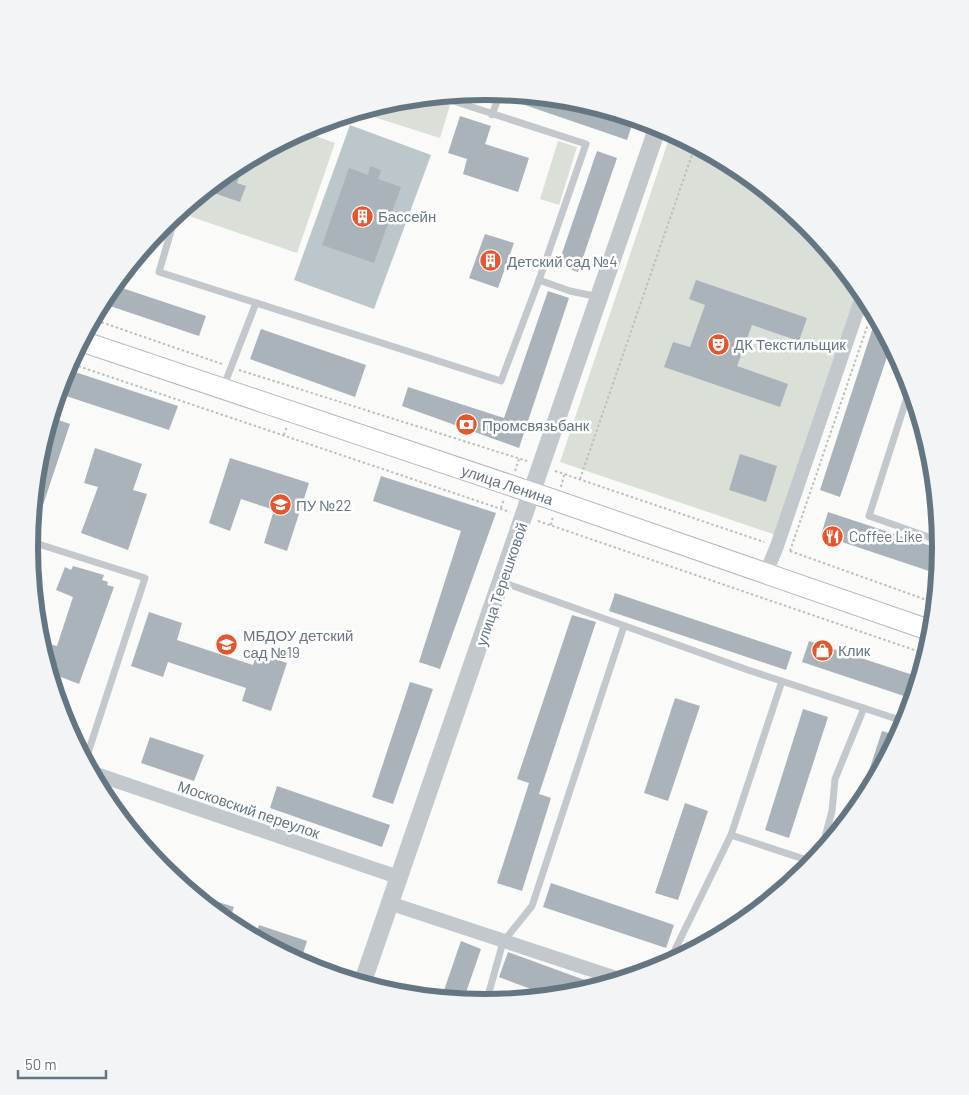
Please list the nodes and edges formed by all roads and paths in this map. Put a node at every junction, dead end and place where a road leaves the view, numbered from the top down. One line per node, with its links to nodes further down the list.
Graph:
1 (497, 100): 3 (lane)
2 (453, 101): 3 (lane)
3 (492, 115): 7 (lane)
4 (655, 135): 8 (street, улица Терешковой)
5 (693, 152): 19 (path)
6 (172, 227): 9 (lane)
7 (539, 280): 8 (lane); 9 (lane)
8 (599, 297): 18 (street, улица Терешковой)
9 (256, 303): 15 (lane)
10 (867, 316): 24 (street)
11 (867, 316): 24 (path)
12 (99, 321): 15 (path)
13 (87, 343): 16 (main road, улица Ленина)
14 (77, 366): 21 (path)
15 (231, 367): 16 (lane); 18 (path)
16 (223, 389): 20 (main road, улица Ленина)
17 (906, 399): 22 (lane)
18 (542, 466): 19 (path); 20 (street, улица Терешковой)
19 (580, 479): 24 (path)
20 (533, 493): 21 (street, улица Терешковой); 25 (main road, улица Ленина)
21 (524, 516): 26 (street, улица Терешковой); 30 (path)
22 (932, 537)
23 (38, 544): 34 (lane)
24 (784, 549): 25 (street); 27 (path)
25 (765, 575): 29 (main road, улица Ленина)
26 (501, 582): 28 (lane); 39 (street, улица Терешковой)
27 (929, 601)
28 (624, 626): 31 (lane); 41 (lane)
29 (924, 628)
30 (919, 652)
31 (782, 681): 32 (lane); 36 (lane)
32 (864, 708): 33 (lane); 37 (lane)
33 (897, 719)
34 (88, 753)
35 (100, 775): 39 (street, Московский переулок)
36 (731, 835): 38 (lane); 42 (lane)
37 (825, 837)
38 (805, 859)
39 (398, 877): 40 (street, улица Терешковой)
40 (389, 904): 41 (street); 44 (street, улица Терешковой)
41 (503, 942): 43 (street); 45 (lane)
42 (674, 952)
43 (610, 976)
44 (364, 978)
45 (489, 994)

